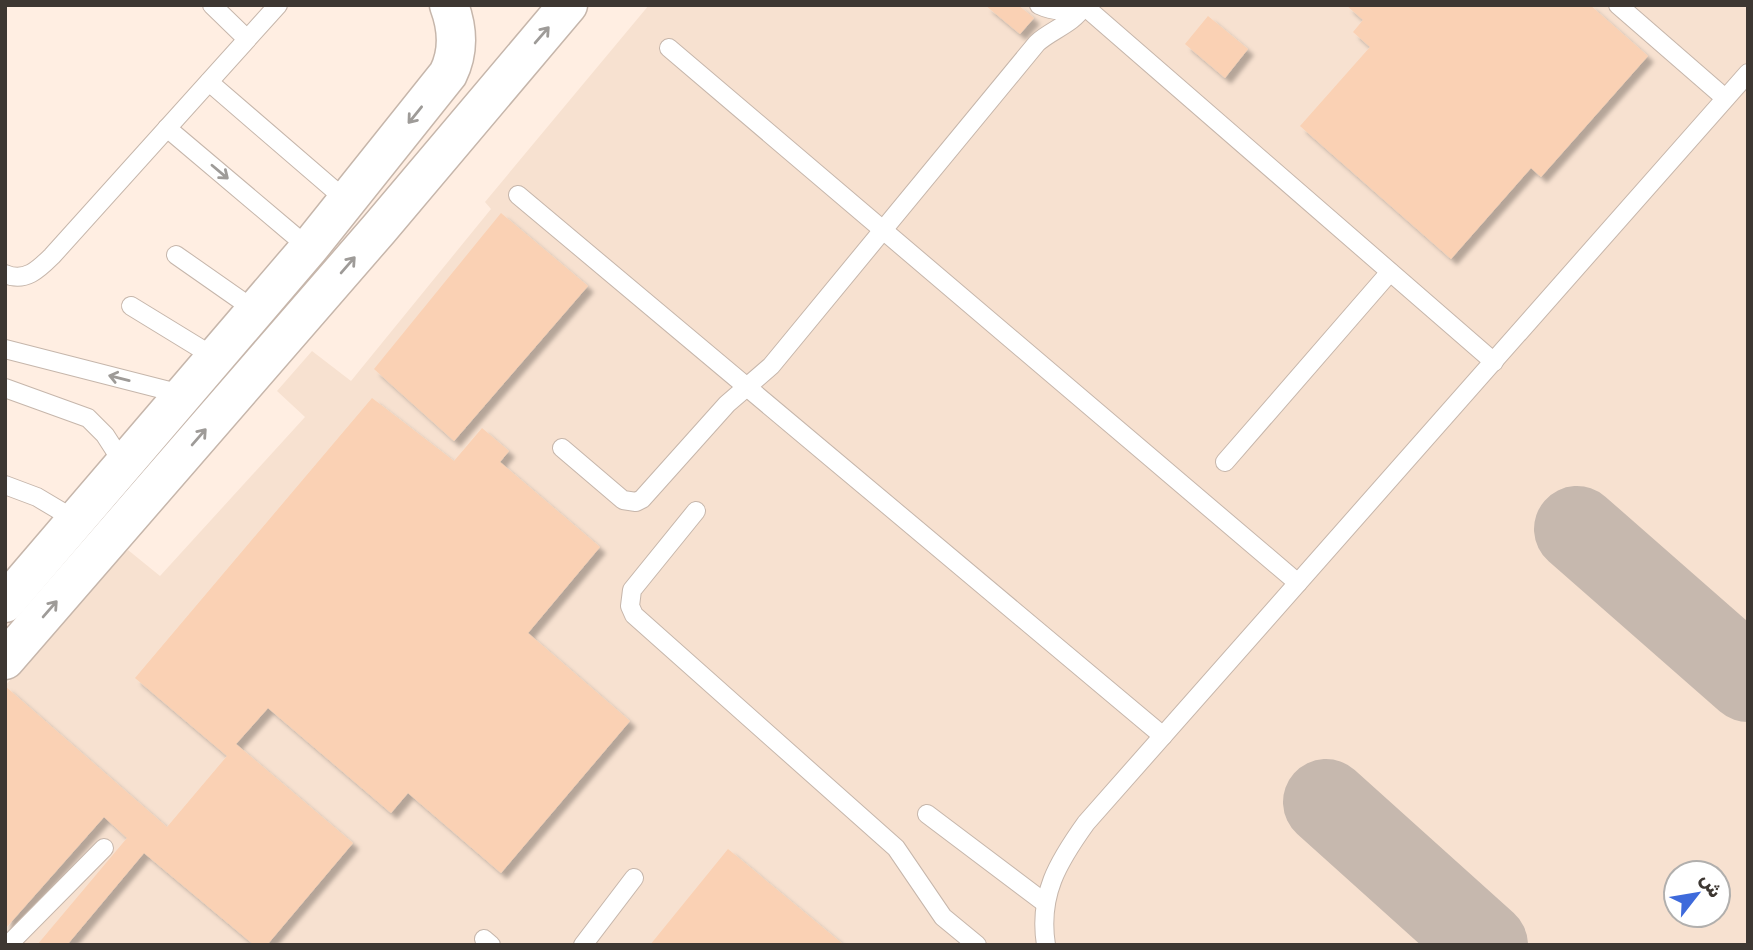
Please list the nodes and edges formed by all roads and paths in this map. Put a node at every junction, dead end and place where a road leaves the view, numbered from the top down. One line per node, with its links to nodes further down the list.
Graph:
1 (212, 5): 8 (lane)
2 (278, 5): 8 (lane)
3 (449, 5): 10 (street)
4 (568, 5): 12 (street, one-way to 4)
5 (1039, 5): 7 (lane)
6 (1618, 5): 14 (lane)
7 (1083, 6): 19 (lane); 22 (lane)
8 (247, 39): 13 (lane)
9 (669, 48): 19 (lane)
10 (455, 60): 12 (street); 17 (street, one-way to 17)
11 (1748, 73): 14 (lane)
12 (505, 78): 18 (street)
13 (209, 82): 15 (lane); 17 (lane)
14 (1725, 98): 28 (lane)
15 (167, 128): 20 (lane, one-way to 20); 23 (lane)
16 (518, 195): 29 (lane)
17 (347, 201): 18 (street); 20 (street)
18 (379, 229): 37 (street, one-way to 18)
19 (883, 230): 29 (lane); 38 (lane)
20 (309, 248): 25 (street)
21 (176, 255): 25 (lane)
22 (1390, 272): 28 (lane); 33 (lane)
23 (5, 274)
24 (131, 306): 27 (lane)
25 (256, 311): 27 (street)
26 (5, 349): 31 (lane, one-way to 26)
27 (216, 358): 31 (street)
28 (1494, 362): 38 (lane)
29 (747, 386): 32 (lane); 41 (lane)
30 (5, 388): 34 (lane)
31 (185, 394): 34 (street)
32 (562, 448)
33 (1225, 462)
34 (125, 466): 37 (street)
35 (5, 485): 37 (lane)
36 (696, 512): 48 (lane)
37 (92, 532): 39 (street); 40 (street, one-way to 37)
38 (1298, 583): 41 (lane)
39 (5, 603)
40 (5, 660)
41 (1163, 736): 45 (lane)
42 (927, 814): 45 (lane)
43 (104, 848): 46 (lane)
44 (634, 878): 47 (lane)
45 (1045, 903): 49 (lane)
46 (8, 945)
47 (583, 945)
48 (977, 945)
49 (1046, 945)

